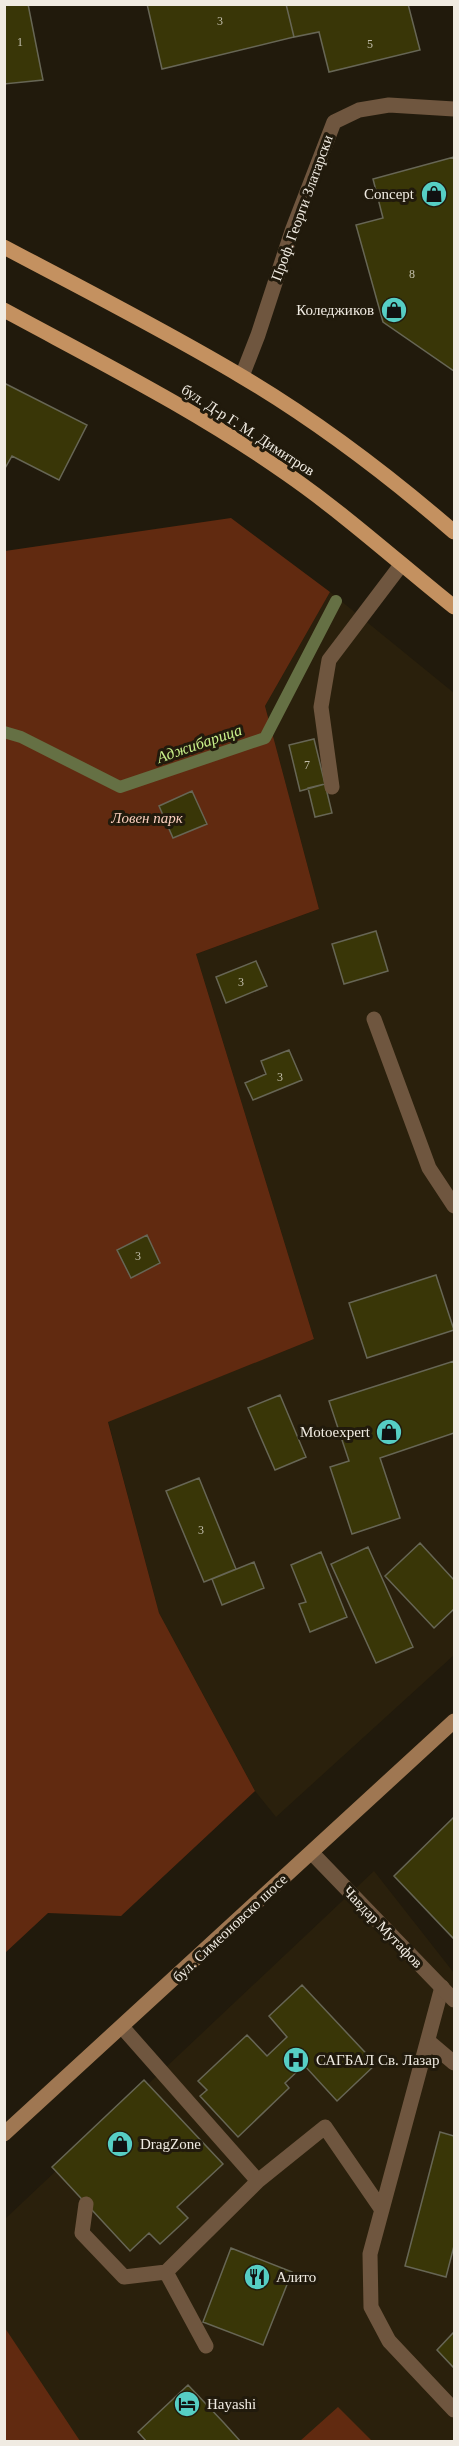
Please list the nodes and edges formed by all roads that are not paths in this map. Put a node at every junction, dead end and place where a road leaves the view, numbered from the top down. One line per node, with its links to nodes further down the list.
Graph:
1 (454, 109): 4 (street, Проф. Георги Златарски)
2 (4, 247): 4 (main road)
3 (4, 310): 6 (main road, бул. Д-р Г. М. Димитров)
4 (242, 376): 5 (main road)
5 (454, 532)
6 (401, 564): 7 (main road, бул. Д-р Г. М. Димитров); 8 (street)
7 (454, 607)
8 (332, 786)
9 (374, 1018): 10 (street)
10 (454, 1206)
11 (454, 1721): 12 (main road, бул. Симеоновско шосе)
12 (312, 1852): 13 (street, Чавдар Мутафов); 15 (main road, бул. Симеоновско шосе)
13 (442, 1988): 14 (street, Чавдар Мутафов); 16 (street)
14 (454, 2000)
15 (123, 2028): 18 (main road, бул. Симеоновско шосе); 19 (street)
16 (428, 2041): 17 (street); 21 (street)
17 (454, 2063)
18 (4, 2134)
19 (258, 2181): 21 (street); 22 (street)
20 (86, 2204): 22 (street)
21 (382, 2210): 24 (street)
22 (166, 2272): 23 (street)
23 (206, 2346)
24 (454, 2410)

